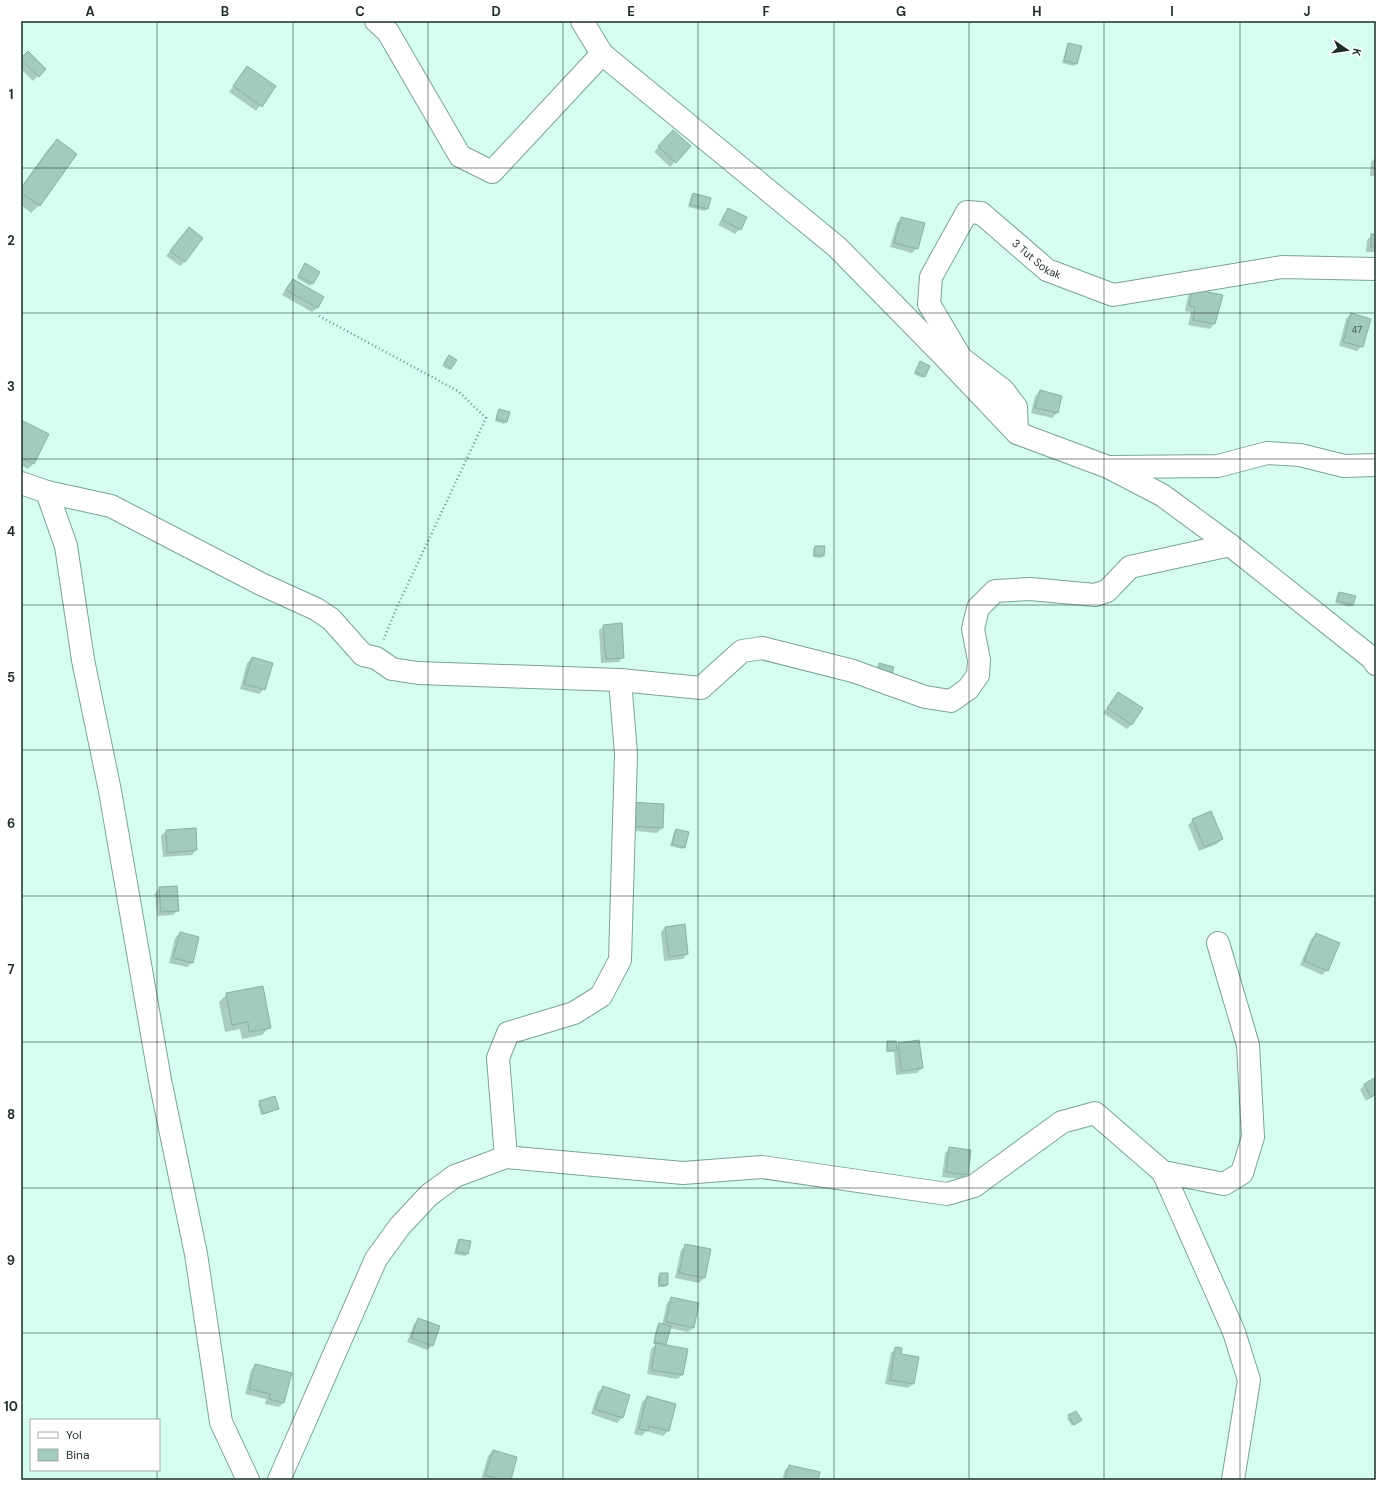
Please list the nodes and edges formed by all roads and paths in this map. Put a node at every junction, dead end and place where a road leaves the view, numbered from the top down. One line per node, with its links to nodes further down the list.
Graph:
1 (376, 21): 3 (street)
2 (582, 21): 3 (street)
3 (602, 54): 6 (street)
4 (1376, 269): 6 (street, 3 Tut Sokak)
5 (319, 316): 12 (path)
6 (1017, 434): 8 (street)
7 (1376, 465): 8 (street)
8 (1108, 467): 11 (street)
9 (21, 483): 10 (street)
10 (47, 492): 12 (street); 18 (street)
11 (1230, 544): 13 (street); 14 (street)
12 (376, 658): 14 (street)
13 (1376, 664)
14 (620, 680): 16 (street)
15 (1218, 943): 17 (street)
16 (506, 1157): 17 (street); 19 (street)
17 (1163, 1172): 20 (street)
18 (248, 1480)
19 (279, 1480)
20 (1233, 1480)

